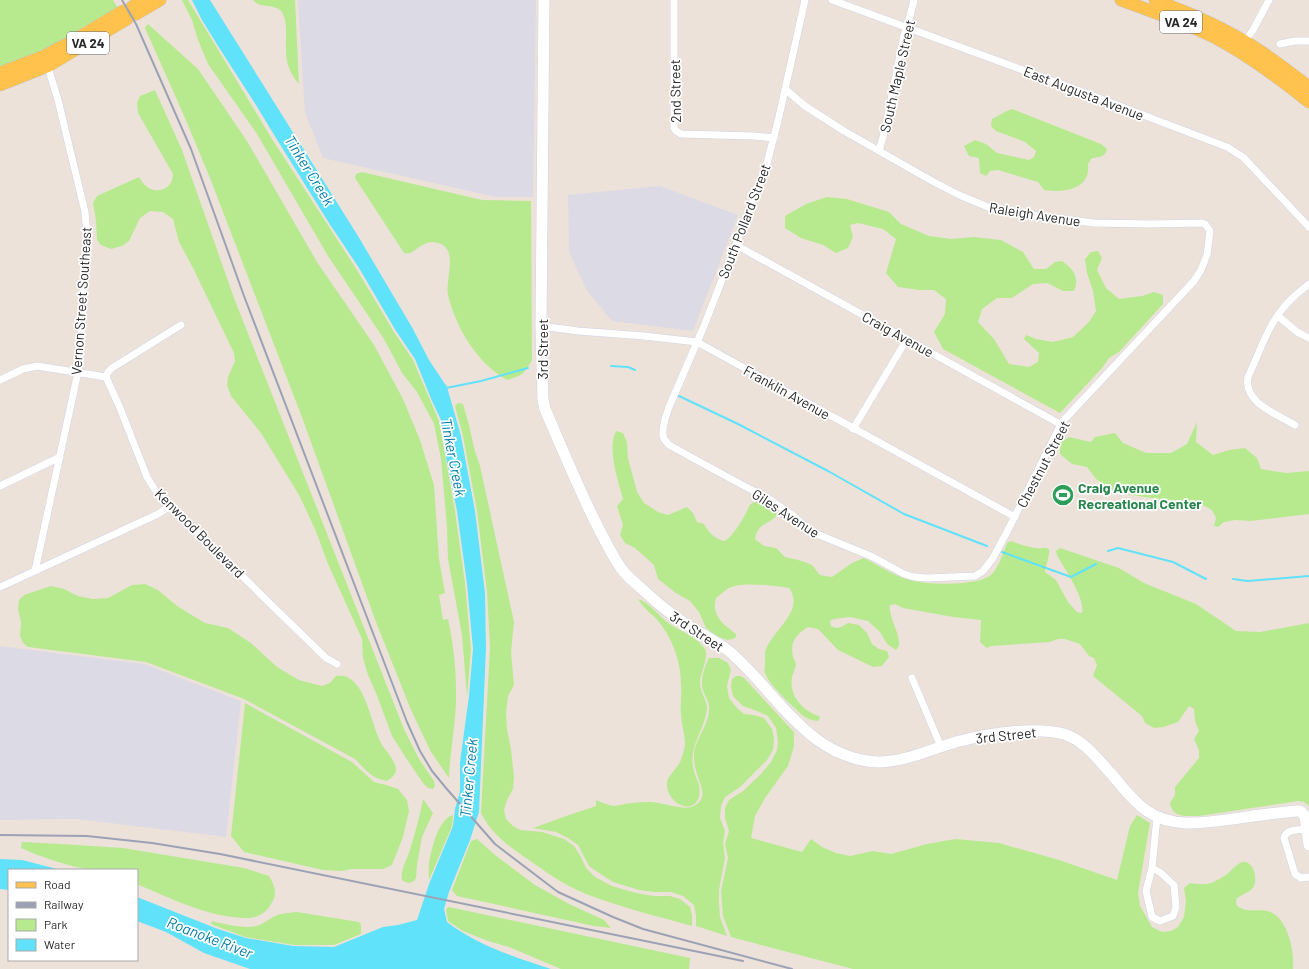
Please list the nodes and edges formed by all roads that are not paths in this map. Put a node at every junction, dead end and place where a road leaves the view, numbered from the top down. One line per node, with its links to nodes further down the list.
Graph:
1 (143, 0): 11 (main road, VA 24)
2 (159, 0): 11 (main road, VA 24)
3 (544, 0): 30 (street, 3rd Street)
4 (674, 0): 22 (street, 2nd Street)
5 (805, 0): 20 (street, South Pollard Street)
6 (832, 0): 12 (street, East Augusta Avenue)
7 (914, 0): 12 (street, South Maple Street)
8 (1121, 0): 15 (main road, VA 24)
9 (1155, 0): 15 (main road, VA 24)
10 (1269, 0): 15 (street)
11 (130, 13): 16 (main road, VA 24)
12 (907, 27): 23 (street, South Maple Street); 24 (street, East Augusta Avenue)
13 (1309, 41): 14 (street)
14 (1280, 44)
15 (1241, 46): 19 (main road, VA 24); 21 (main road, VA 24)
16 (46, 61): 17 (main road, VA 24); 18 (main road, VA 24); 34 (street, Vernon Street Southeast)
17 (0, 73)
18 (0, 85)
19 (1309, 87)
20 (785, 89): 22 (street, South Pollard Street); 23 (street, Raleigh Avenue)
21 (1309, 102)
22 (774, 138): 26 (street, South Pollard Street)
23 (879, 151): 25 (street, Raleigh Avenue)
24 (1309, 227)
25 (1209, 238): 37 (street, Chestnut Street)
26 (736, 244): 32 (street, Craig Avenue); 33 (street, South Pollard Street)
27 (1309, 284): 28 (street)
28 (1278, 316): 31 (street); 38 (street)
29 (181, 325): 35 (street)
30 (541, 326): 33 (street, Franklin Avenue); 50 (street, 3rd Street)
31 (1309, 338)
32 (906, 339): 37 (street, Craig Avenue); 39 (street)
33 (697, 342): 39 (street, Franklin Avenue); 40 (street, South Pollard Street)
34 (78, 372): 35 (street); 36 (street); 41 (street, Vernon Street Southeast)
35 (106, 377): 43 (street, Kenwood Boulevard)
36 (0, 380)
37 (1060, 424): 44 (street, Chestnut Street)
38 (1295, 425)
39 (853, 429): 44 (street, Franklin Avenue)
40 (663, 435): 45 (street, Giles Avenue)
41 (60, 457): 42 (street); 46 (street, Vernon Street Southeast)
42 (0, 486)
43 (170, 506): 46 (street); 48 (street, Kenwood Boulevard)
44 (1015, 517): 45 (street, Chestnut Street)
45 (896, 568)
46 (35, 571): 47 (street)
47 (0, 588)
48 (337, 664)
49 (912, 678): 50 (street)
50 (941, 747): 51 (street, 3rd Street)
51 (1157, 817): 52 (street, 3rd Street); 54 (street)
52 (1306, 829): 53 (street); 55 (street)
53 (1309, 844)
54 (1152, 868): 54 (street)
55 (1309, 877)

